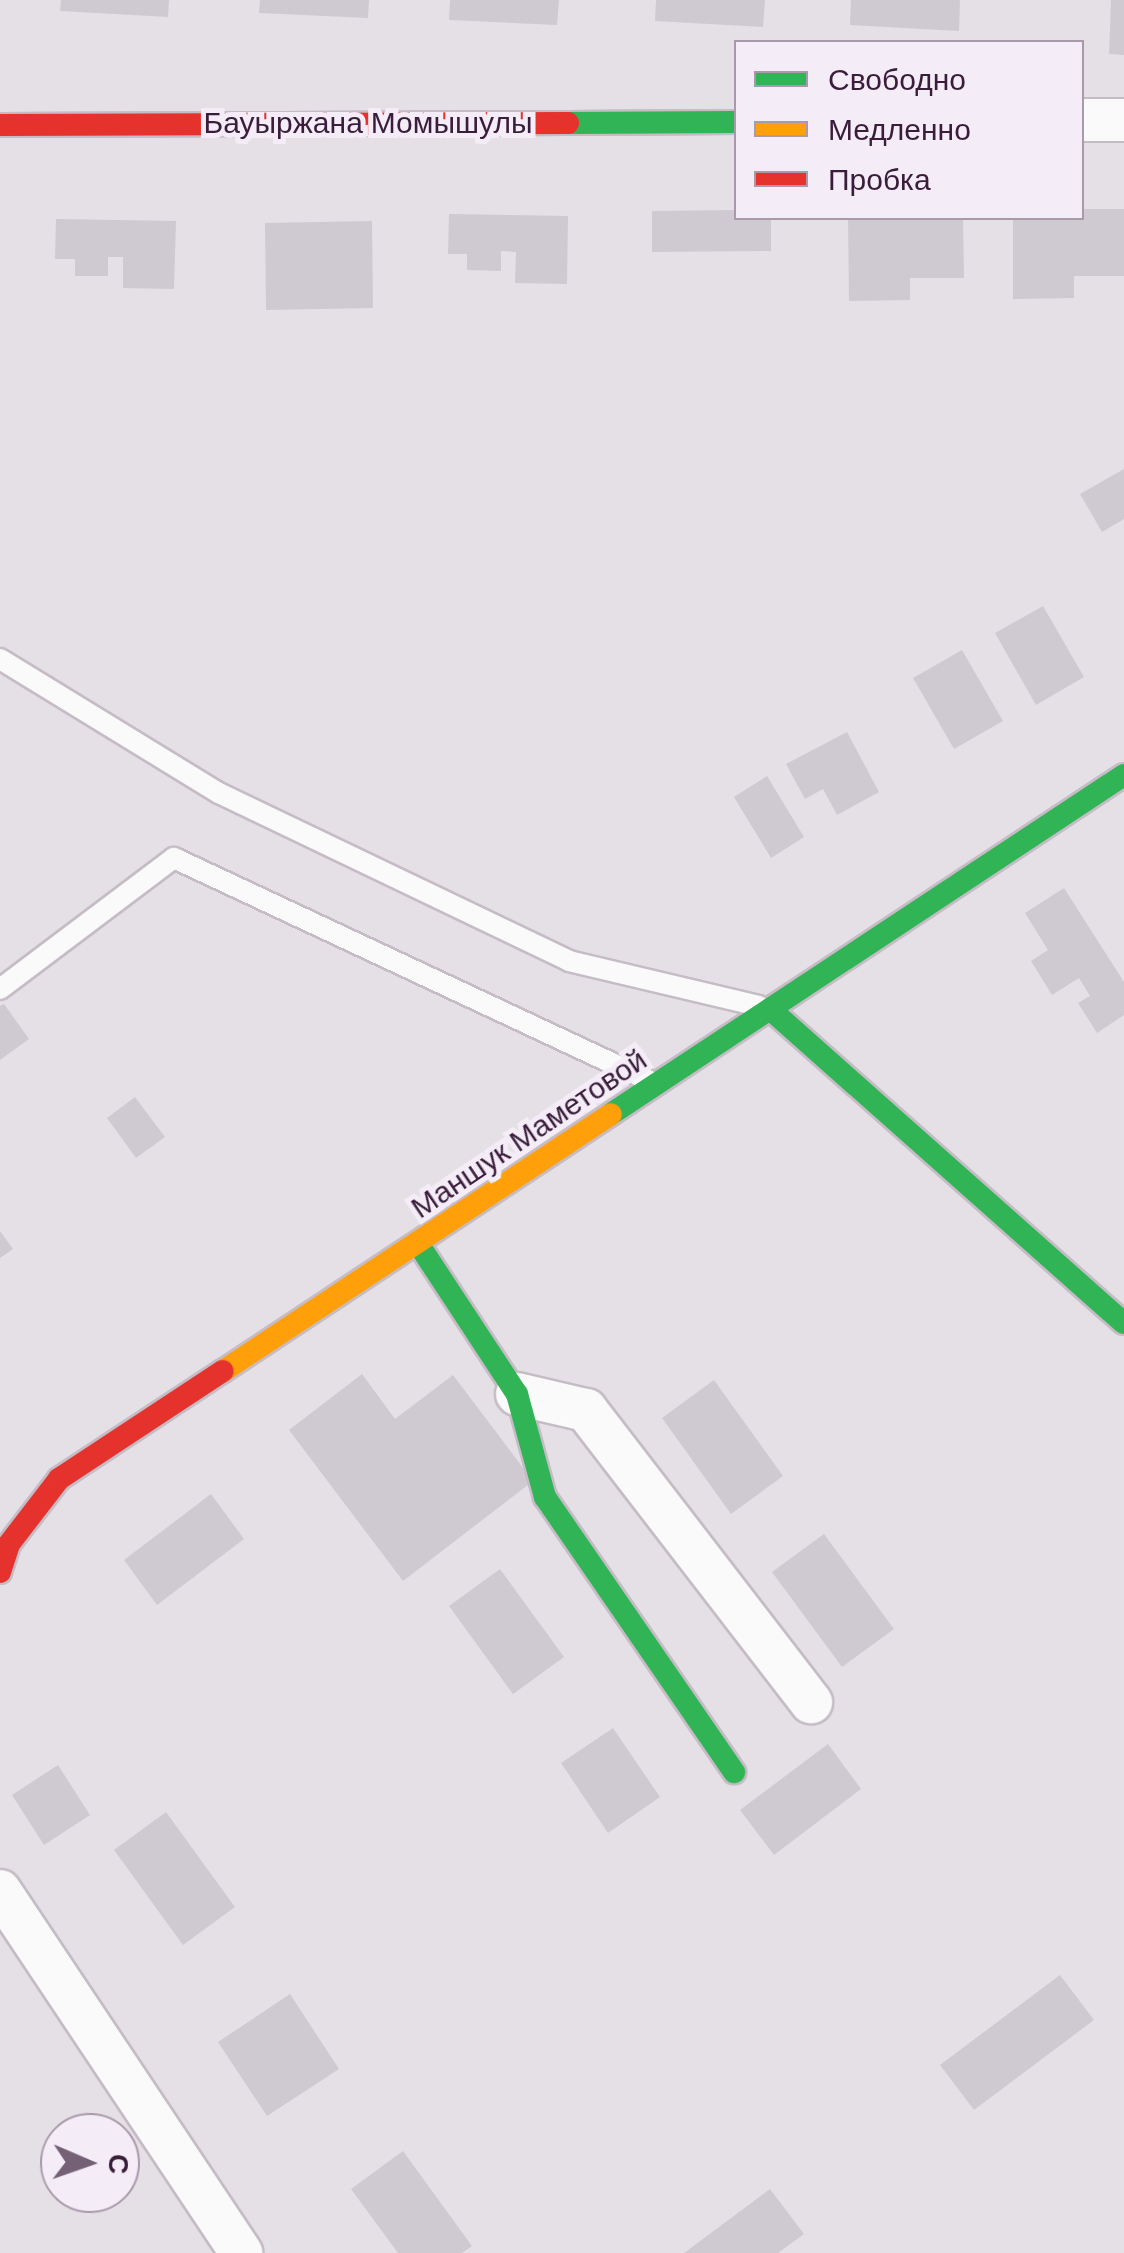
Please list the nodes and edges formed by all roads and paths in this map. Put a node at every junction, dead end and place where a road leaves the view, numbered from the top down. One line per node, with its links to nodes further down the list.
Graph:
1 (1084, 120): 2 (street)
2 (1124, 120)
3 (734, 122): 4 (street, Бауыржана Момышулы)
4 (0, 125)
5 (0, 659): 8 (lane)
6 (1124, 775): 8 (street, Маншук Маметовой)
7 (0, 989): 9 (lane)
8 (770, 1009): 9 (street, Маншук Маметовой); 11 (street)
9 (657, 1084): 10 (street, Маншук Маметовой)
10 (419, 1245): 12 (street); 13 (street, Маншук Маметовой)
11 (1124, 1323)
12 (517, 1394): 14 (street); 15 (street)
13 (0, 1572)
14 (811, 1702)
15 (734, 1772)
16 (0, 1890): 17 (street)
17 (241, 2253)

